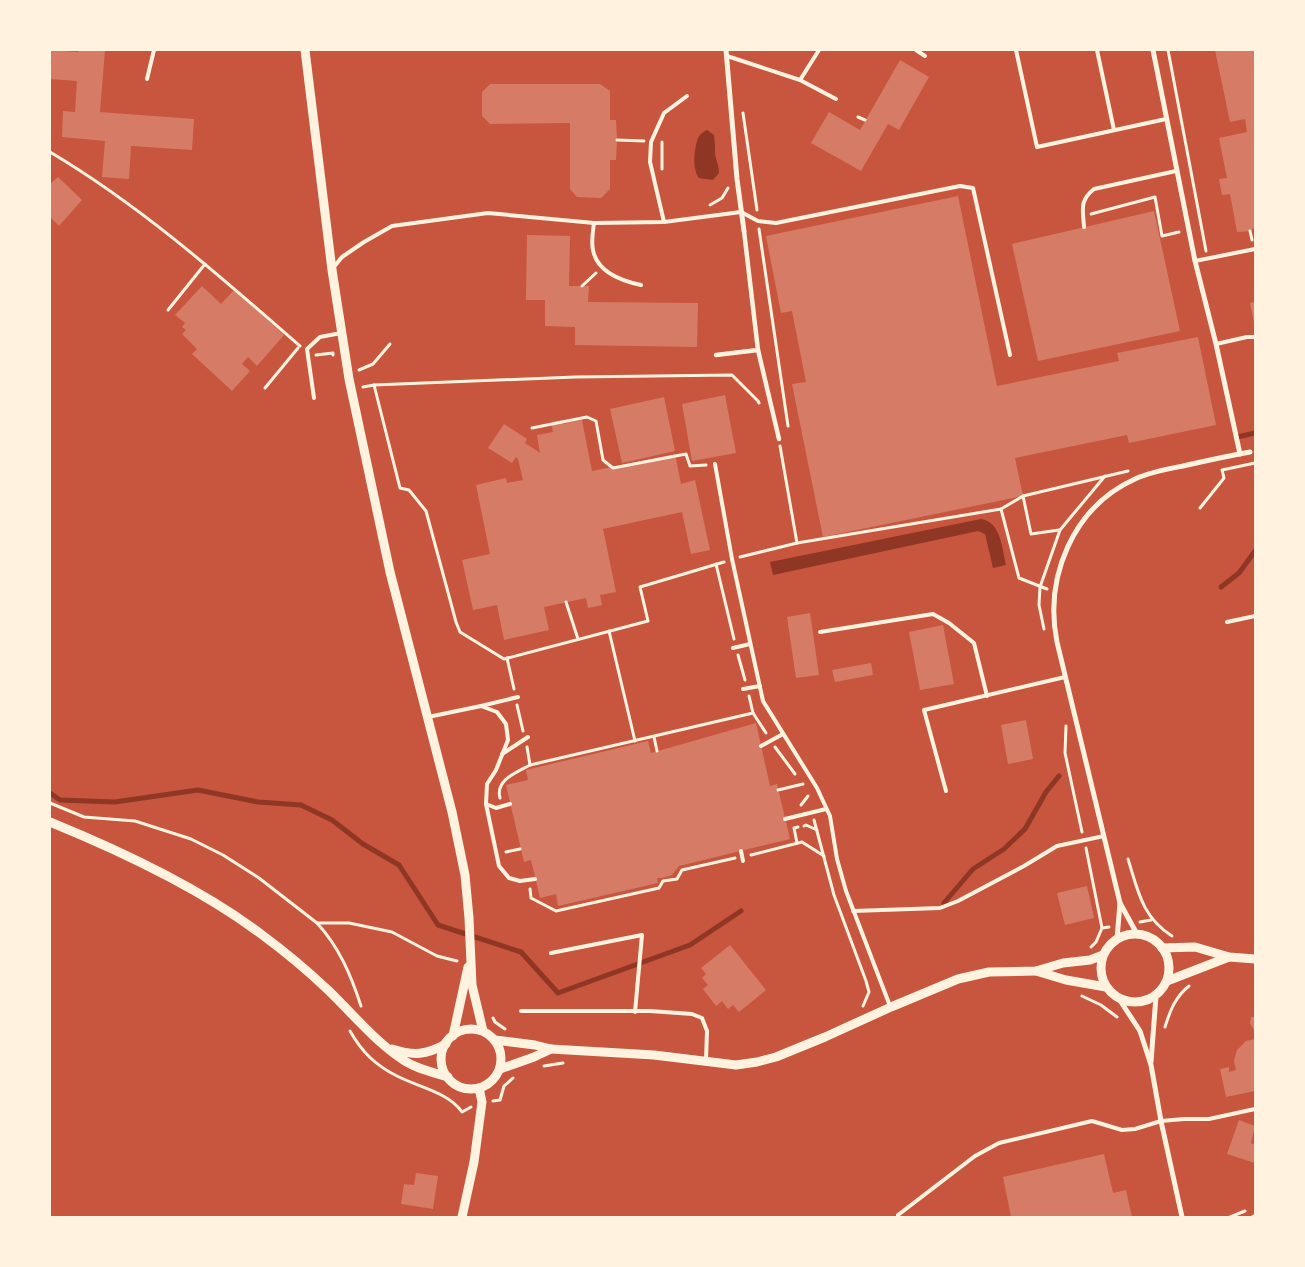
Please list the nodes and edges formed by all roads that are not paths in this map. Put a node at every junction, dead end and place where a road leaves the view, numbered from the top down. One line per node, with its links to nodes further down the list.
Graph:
1 (154, 50): 10 (lane)
2 (305, 50): 24 (street)
3 (819, 50): 11 (lane)
4 (916, 50): 9 (lane)
5 (1016, 50): 15 (lane)
6 (1097, 50): 15 (lane)
7 (1153, 50): 14 (street)
8 (727, 53): 11 (lane); 17 (street)
9 (925, 56)
10 (147, 79)
11 (800, 80): 13 (lane)
12 (687, 96): 18 (lane)
13 (836, 100)
14 (1166, 119): 15 (lane); 16 (street)
15 (1114, 130)
16 (1176, 171): 20 (lane); 23 (street)
17 (741, 212): 18 (lane); 21 (street); 30 (lane)
18 (664, 222): 19 (lane)
19 (594, 223): 24 (lane); 25 (lane)
20 (1084, 227)
21 (744, 231): 29 (street)
22 (1255, 249): 23 (lane)
23 (1195, 261): 28 (street)
24 (332, 270): 26 (street)
25 (641, 285)
26 (342, 333): 32 (lane); 48 (street)
27 (1255, 337): 28 (lane)
28 (1216, 344): 35 (street)
29 (758, 350): 31 (street); 33 (street)
30 (1010, 355)
31 (716, 356)
32 (314, 398)
33 (779, 439)
34 (1250, 452): 35 (street)
35 (1240, 454): 42 (street)
36 (715, 464): 40 (lane)
37 (1255, 616): 38 (lane)
38 (1227, 622)
39 (820, 632): 45 (lane)
40 (750, 644): 41 (lane); 43 (lane)
41 (733, 648)
42 (1065, 677): 45 (lane); 59 (street)
43 (760, 686): 44 (lane); 49 (lane)
44 (743, 689)
45 (987, 696): 53 (lane)
46 (517, 697): 47 (lane)
47 (481, 706): 48 (lane); 52 (lane)
48 (428, 716): 69 (street)
49 (783, 734): 51 (lane); 56 (lane)
50 (526, 738): 52 (lane)
51 (761, 746)
52 (502, 754): 54 (lane)
53 (946, 790)
54 (486, 804): 55 (lane); 62 (lane)
55 (510, 804)
56 (826, 808): 57 (lane); 64 (lane)
57 (786, 819)
58 (50, 822): 85 (street)
59 (1104, 836): 63 (street); 64 (lane)
60 (741, 851): 61 (lane)
61 (743, 859)
62 (535, 879)
63 (1120, 903): 65 (street); 66 (street)
64 (853, 911): 78 (lane)
65 (1137, 934): 66 (street); 67 (street)
66 (1117, 939): 70 (street)
67 (1162, 948): 71 (street); 74 (street)
68 (551, 953): 80 (lane)
69 (470, 954): 81 (street); 82 (street)
70 (1103, 955): 73 (street); 75 (street)
71 (1229, 957): 72 (street); 74 (street)
72 (1255, 959)
73 (1036, 970): 75 (street); 78 (street)
74 (1167, 981): 76 (street)
75 (1106, 987): 77 (street)
76 (1156, 996): 77 (street); 88 (street)
77 (1119, 999): 88 (street)
78 (891, 1008): 87 (street)
79 (521, 1011): 80 (lane)
80 (635, 1012): 87 (lane)
81 (483, 1031): 82 (street); 83 (street)
82 (453, 1036): 84 (street)
83 (495, 1040): 86 (street); 89 (street)
84 (446, 1044): 85 (street); 90 (street)
85 (387, 1047): 90 (street)
86 (551, 1049): 87 (street); 89 (street)
87 (706, 1060)
88 (1151, 1065): 93 (street)
89 (500, 1069): 91 (street)
90 (448, 1077): 91 (street)
91 (479, 1088): 95 (street)
92 (1255, 1109): 93 (lane)
93 (1161, 1121): 94 (lane); 96 (street)
94 (898, 1215)
95 (462, 1217)
96 (1182, 1217)

